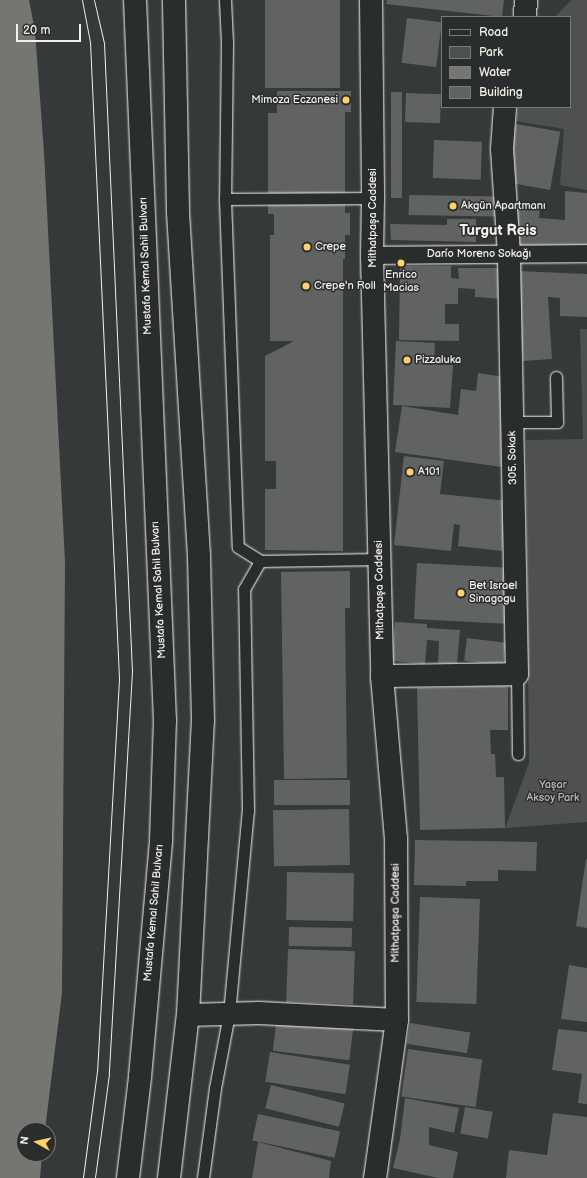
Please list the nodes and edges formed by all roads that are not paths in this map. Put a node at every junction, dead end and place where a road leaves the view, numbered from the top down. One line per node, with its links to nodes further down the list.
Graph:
1 (135, 0): 23 (main road, Mustafa Kemal Sahil Bulvarı)
2 (174, 0): 21 (main road)
3 (225, 0): 9 (lane)
4 (371, 0): 8 (main road, Mithatpaşa Caddesi)
5 (526, 0): 6 (main road)
6 (525, 16)
7 (505, 108): 11 (main road, 305. Sokak)
8 (373, 198): 9 (lane); 12 (main road, Mithatpaşa Caddesi)
9 (225, 199): 16 (lane)
10 (587, 253): 11 (street, Darío Moreno Sokağı)
11 (509, 254): 12 (street, Darío Moreno Sokağı); 14 (main road, 305. Sokak)
12 (372, 255): 15 (main road, Mithatpaşa Caddesi)
13 (556, 377): 14 (lane)
14 (512, 422): 17 (main road, 305. Sokak)
15 (380, 559): 16 (lane); 18 (main road, Mithatpaşa Caddesi)
16 (260, 560): 20 (lane)
17 (517, 674): 18 (main road); 19 (lane)
18 (382, 676): 22 (main road, Mithatpaşa Caddesi)
19 (518, 754)
20 (229, 1014): 21 (main road); 22 (main road); 25 (lane)
21 (188, 1016): 24 (main road)
22 (397, 1020): 26 (main road, Mithatpaşa Caddesi)
23 (128, 1178)
24 (169, 1178)
25 (203, 1178)
26 (375, 1178)

